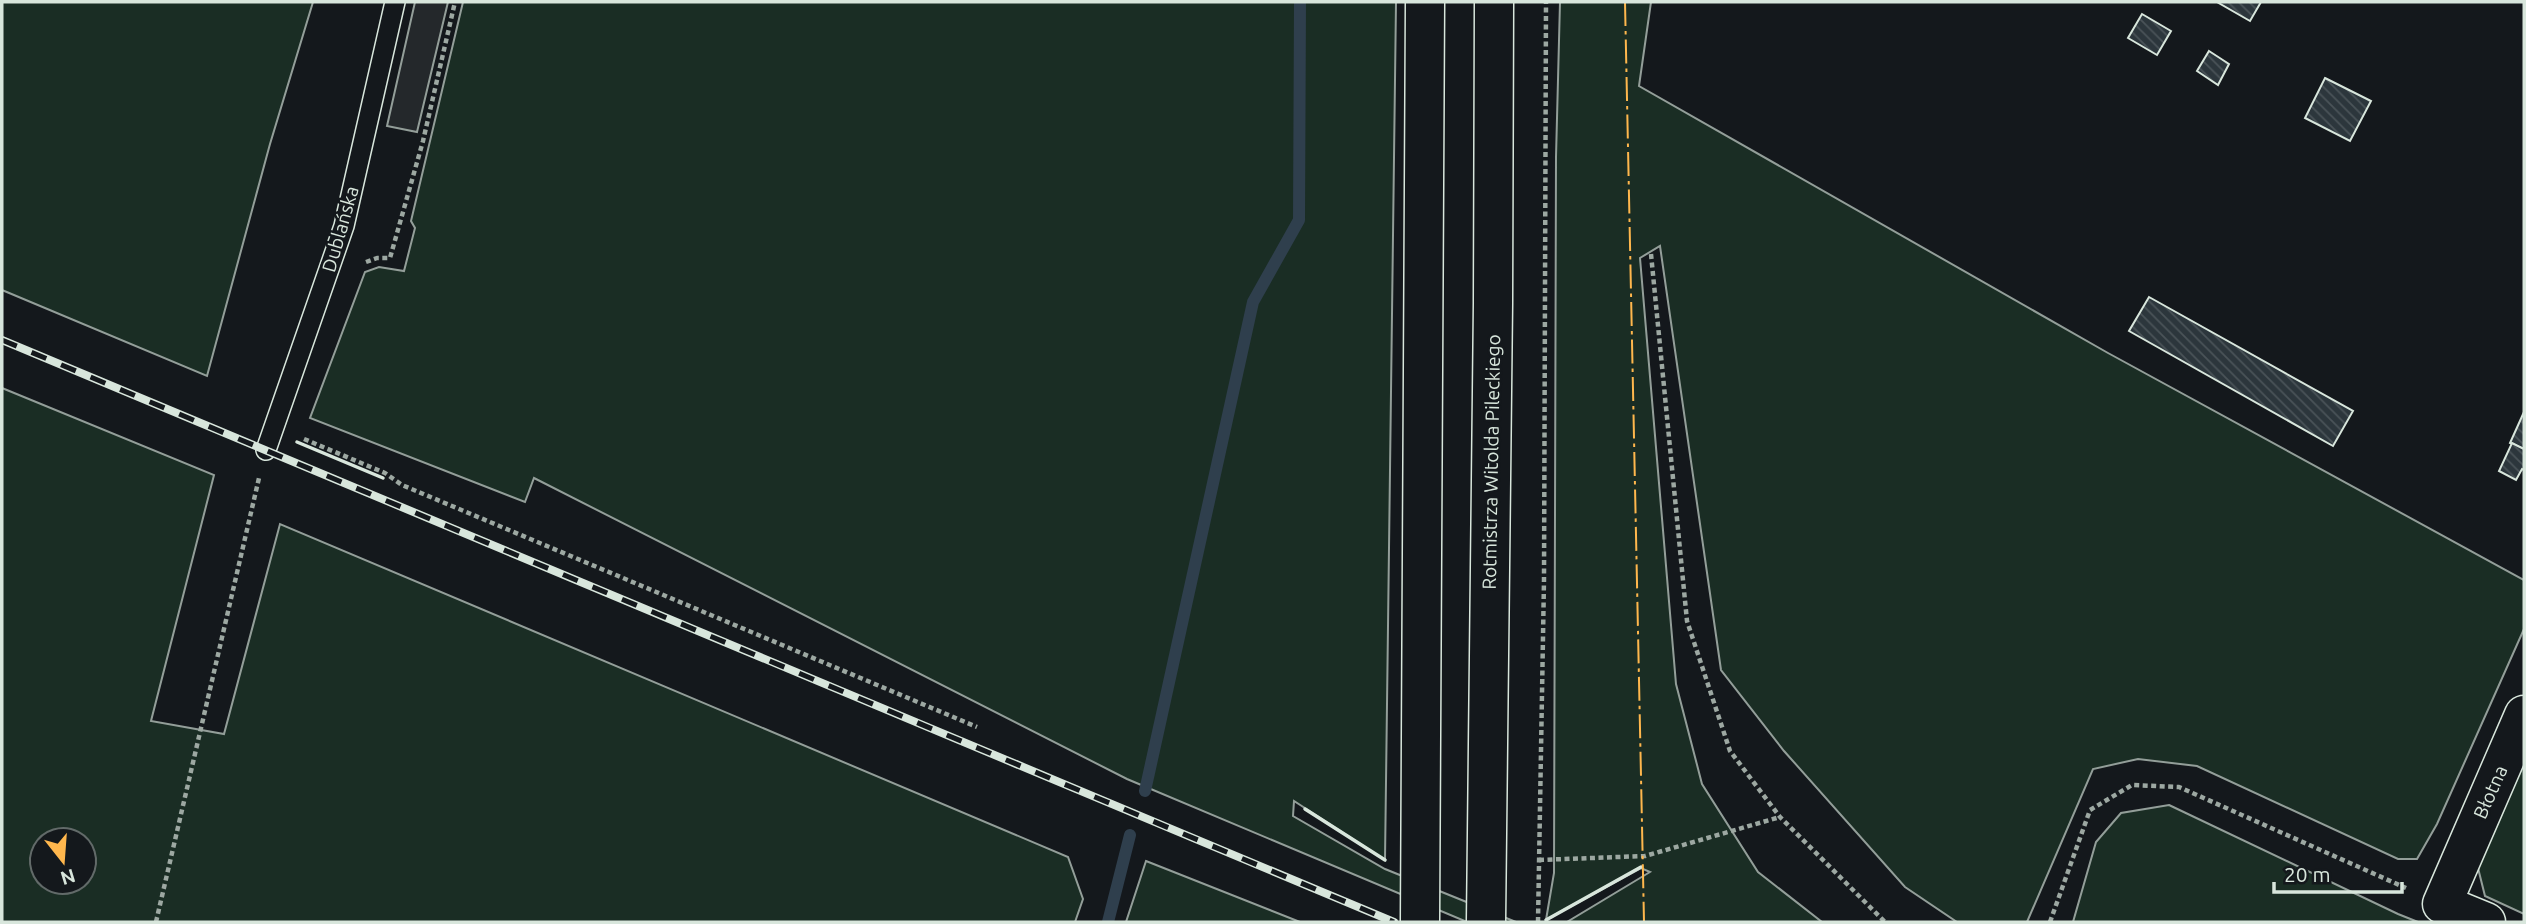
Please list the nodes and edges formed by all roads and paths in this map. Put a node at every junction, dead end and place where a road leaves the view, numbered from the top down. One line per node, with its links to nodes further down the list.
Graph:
1 (395, 2): 9 (lane, Dublańska)
2 (455, 2): 7 (path)
3 (1425, 2): 18 (main road)
4 (1494, 2): 15 (main road, Rotmistrza Witolda Pileckiego)
5 (1546, 2): 13 (path)
6 (1651, 254): 12 (path)
7 (358, 269)
8 (295, 435): 11 (path)
9 (266, 450): 17 (path)
10 (2524, 715): 14 (main road, Błotna)
11 (976, 727)
12 (1780, 817): 13 (path); 19 (path)
13 (1539, 860): 16 (path)
14 (2442, 904): 20 (path); 21 (main road)
15 (1486, 910)
16 (1538, 920)
17 (156, 922)
18 (1420, 922)
19 (1885, 922)
20 (2050, 922)
21 (2486, 922)

